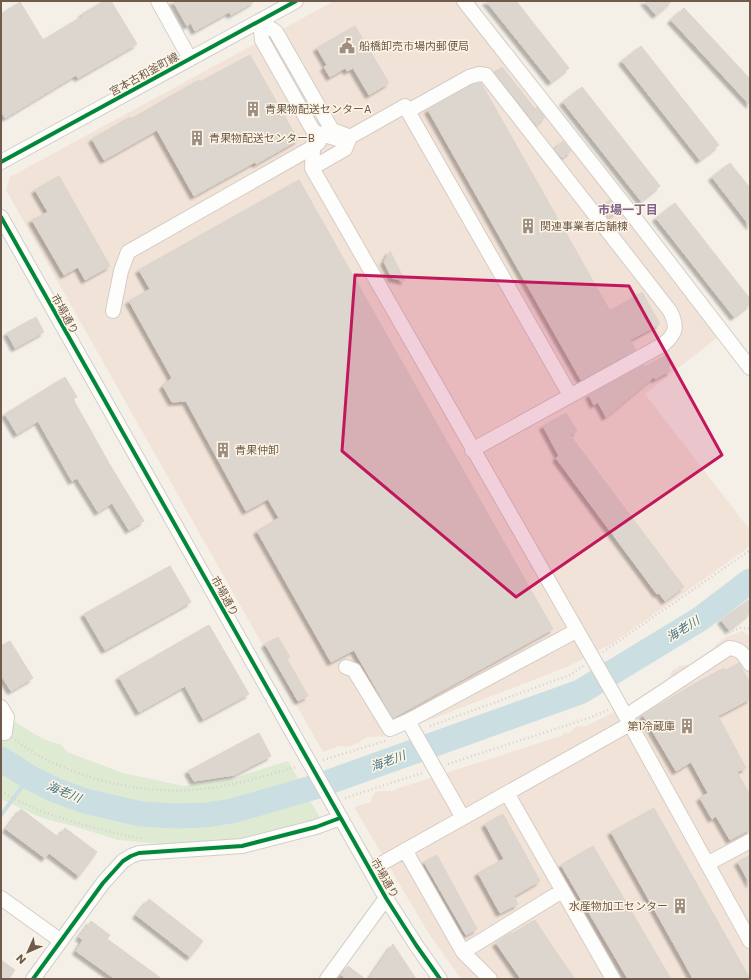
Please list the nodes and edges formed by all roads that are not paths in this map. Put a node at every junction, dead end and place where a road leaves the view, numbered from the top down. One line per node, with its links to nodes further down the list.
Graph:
1 (158, 1): 5 (street)
2 (295, 1): 4 (street, 宮本古和釜町線)
3 (464, 1): 14 (street)
4 (260, 21): 5 (street, 宮本古和釜町線); 7 (street)
5 (190, 59): 10 (street, 宮本古和釜町線)
6 (408, 111): 8 (street); 15 (street); 15 (street)
7 (324, 130): 8 (street); 9 (street); 11 (street)
8 (350, 137): 11 (street)
9 (313, 147): 11 (street); 13 (street)
10 (1, 162)
11 (317, 165): 16 (street)
12 (1, 217): 25 (street, 市場通り)
13 (113, 311)
14 (750, 368)
15 (570, 395): 16 (street)
16 (472, 450): 17 (street)
17 (576, 631): 21 (street); 22 (street)
18 (750, 664): 21 (street)
19 (346, 667): 22 (street)
20 (1, 707): 23 (street)
21 (622, 710): 24 (street); 29 (street)
22 (413, 730): 26 (street)
23 (5, 733)
24 (507, 793): 26 (street); 31 (street)
25 (340, 818): 30 (street, 市場通り); 34 (street)
26 (464, 818): 28 (street)
27 (750, 841): 29 (street)
28 (405, 850): 30 (street); 36 (street)
29 (708, 864): 35 (street)
30 (370, 870): 33 (street, 市場通り)
31 (562, 890): 36 (street); 41 (street)
32 (1, 898): 34 (street)
33 (386, 898): 38 (street); 39 (street, 市場通り)
34 (61, 941): 37 (street)
35 (750, 941)
36 (463, 952): 40 (street)
37 (33, 979)
38 (327, 979)
39 (440, 979)
40 (490, 979)
41 (613, 979)

